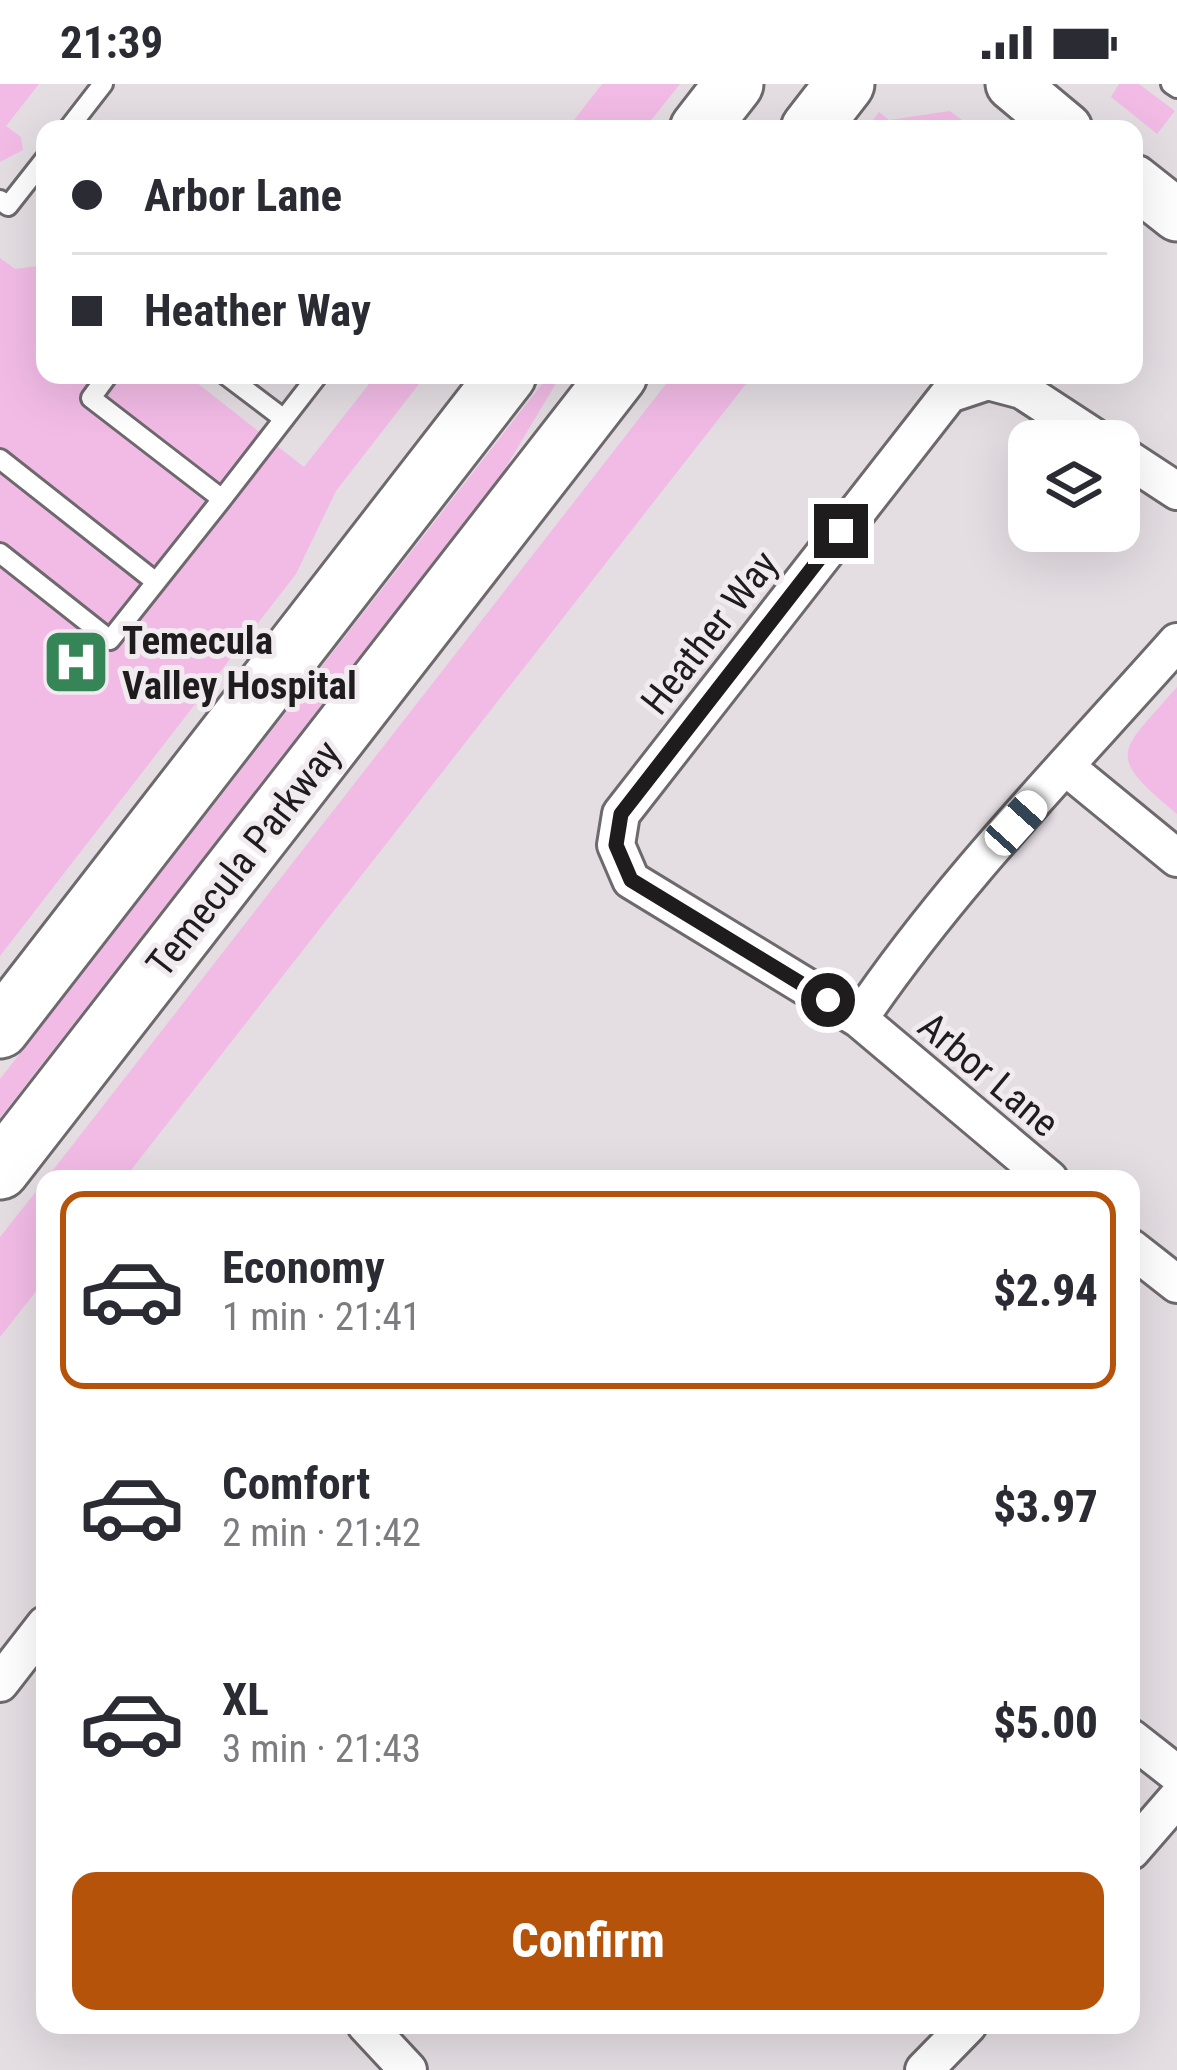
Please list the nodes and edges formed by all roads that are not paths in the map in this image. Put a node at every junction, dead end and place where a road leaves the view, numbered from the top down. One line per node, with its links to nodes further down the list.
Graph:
1 (103, 84): 5 (lane)
2 (734, 84): 6 (main road)
3 (845, 84): 7 (main road)
4 (1012, 84): 8 (street)
5 (75, 120)
6 (706, 120)
7 (817, 120)
8 (1055, 120)
9 (36, 170): 11 (lane)
10 (1143, 189): 12 (street)
11 (0, 200)
12 (1177, 214)
13 (101, 384): 25 (lane)
14 (238, 384): 20 (lane)
15 (311, 384): 20 (lane)
16 (500, 384): 33 (main road)
17 (612, 384): 34 (main road, Temecula Parkway)
18 (979, 384): 31 (street, Heather Way)
19 (999, 384): 21 (street, Heather Way)
20 (284, 419): 25 (lane)
21 (1068, 420)
22 (0, 459): 27 (lane)
23 (1140, 467): 24 (street)
24 (1177, 491)
25 (222, 499): 27 (lane)
26 (0, 553): 27 (lane)
27 (156, 582)
28 (1177, 642): 29 (street)
29 (1066, 767): 30 (street); 32 (street)
30 (1177, 858)
31 (631, 880): 32 (street, Arbor Lane)
32 (859, 1019): 35 (street, Arbor Lane)
33 (0, 1029)
34 (0, 1170)
35 (1038, 1170)
36 (1140, 1255): 37 (street)
37 (1177, 1284)
38 (36, 1637): 39 (street)
39 (0, 1683)
40 (1140, 1745): 41 (street)
41 (1177, 1774)
42 (1177, 1798): 43 (street)
43 (1140, 1841)
44 (374, 2034): 46 (street)
45 (959, 2034): 47 (street)
46 (408, 2070)
47 (924, 2070)

